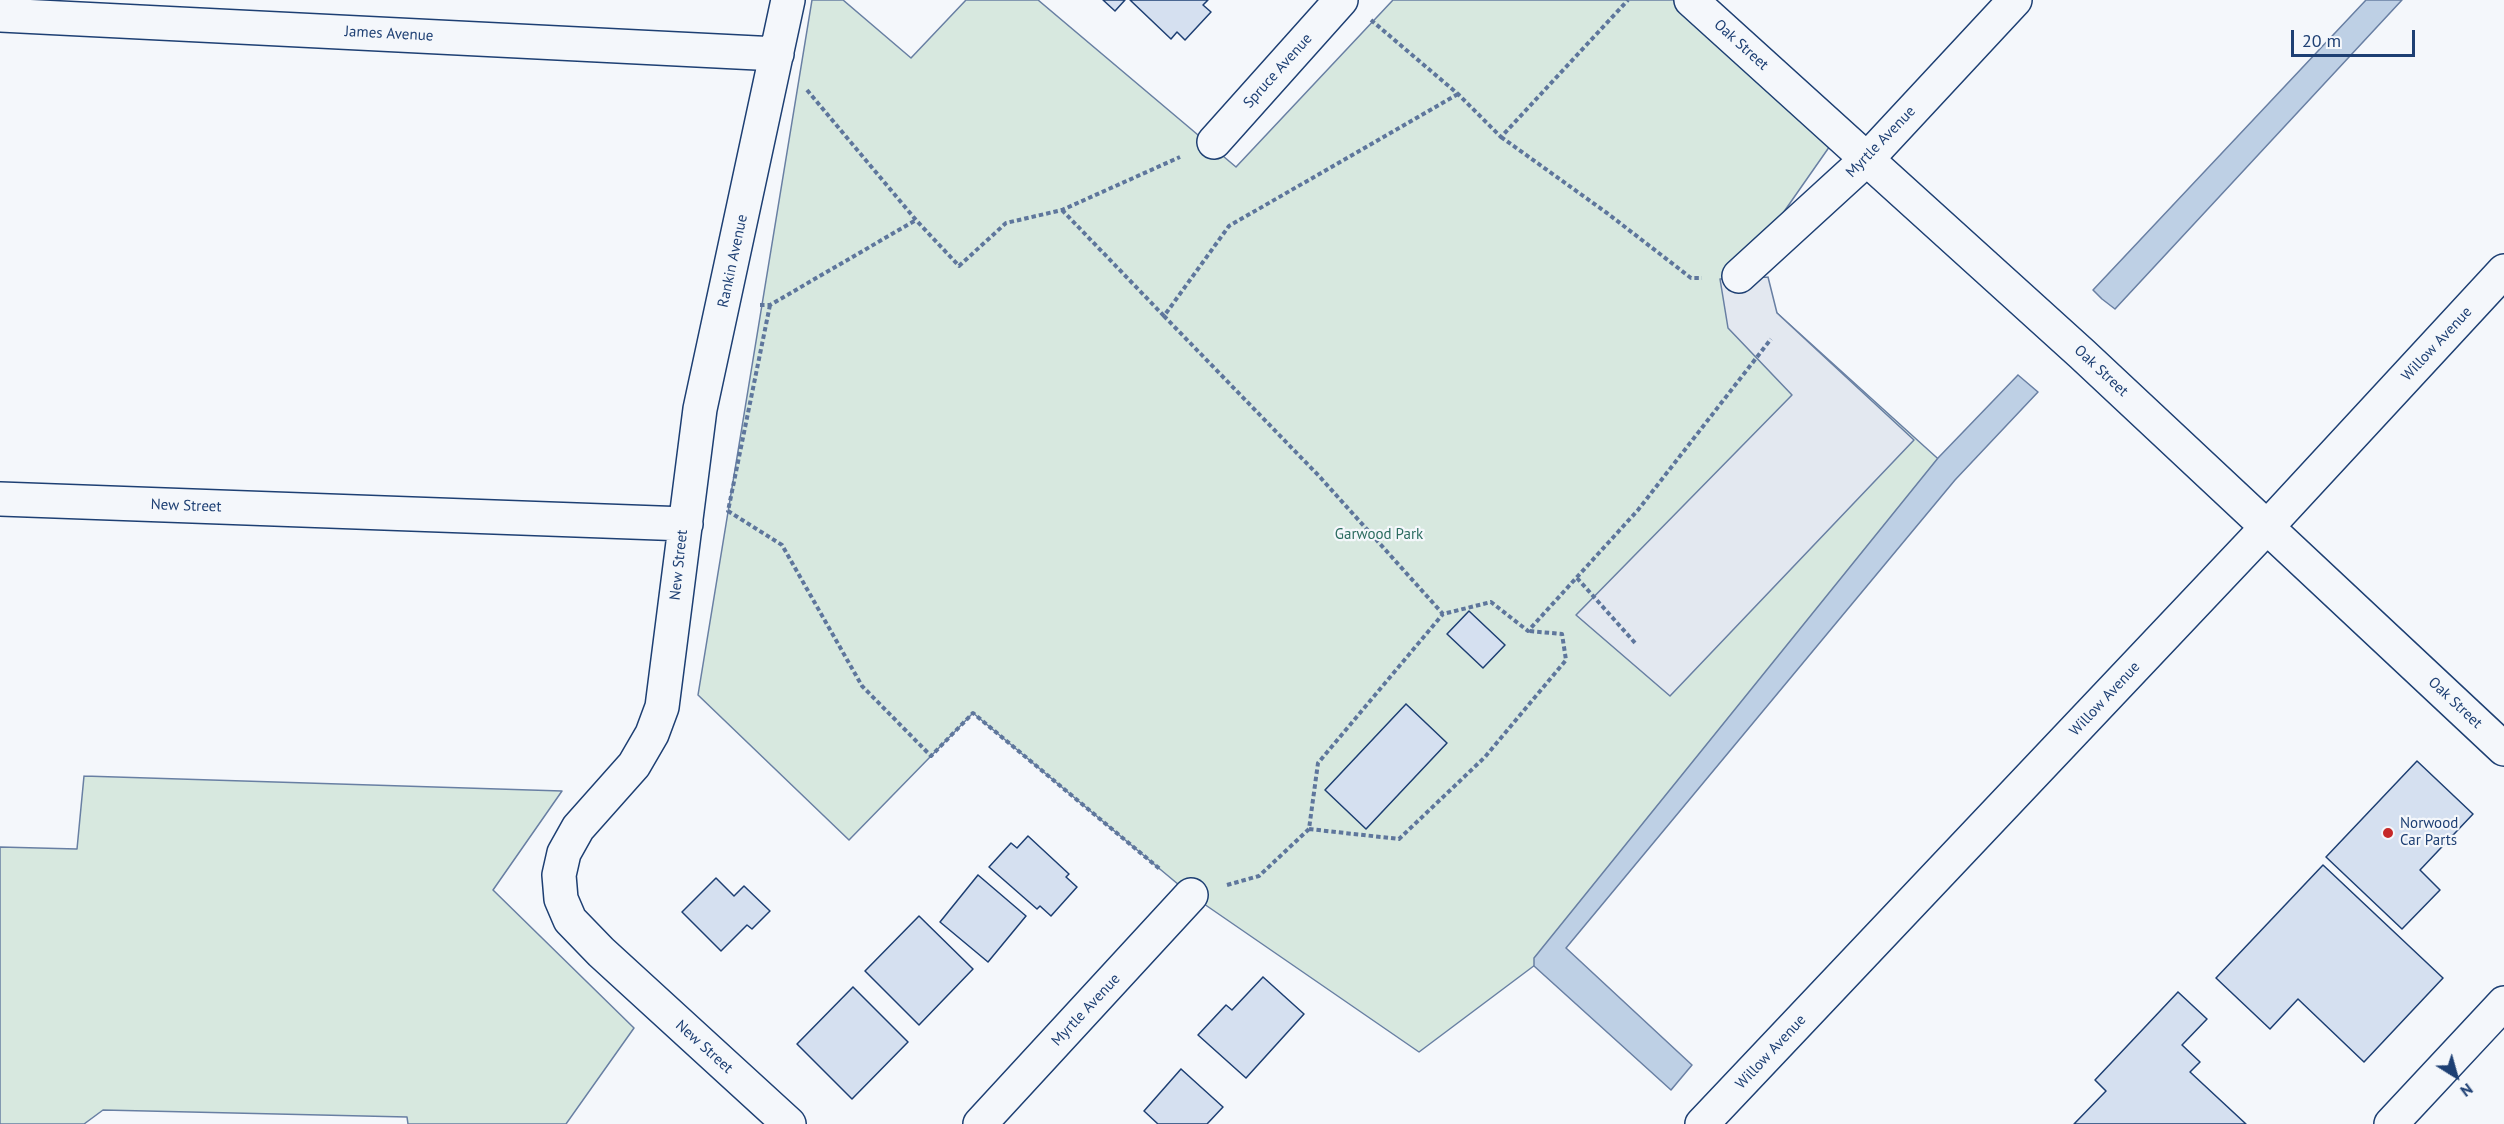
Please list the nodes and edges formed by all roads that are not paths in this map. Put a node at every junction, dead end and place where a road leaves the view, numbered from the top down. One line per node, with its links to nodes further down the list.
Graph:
1 (788, 0): 6 (street, Rankin Avenue)
2 (1690, 0): 8 (street, Oak Street)
3 (2015, 0): 8 (street, Myrtle Avenue)
4 (1353, 7): 7 (street, Spruce Avenue)
5 (0, 15): 6 (street, James Avenue)
6 (777, 54): 12 (street, Rankin Avenue)
7 (1214, 142)
8 (1868, 158): 10 (street, Myrtle Avenue); 13 (street, Oak Street)
9 (2504, 271): 13 (street, Willow Avenue)
10 (1739, 276)
11 (0, 499): 12 (street, New Street)
12 (686, 524): 17 (street, New Street)
13 (2268, 526): 14 (street, Oak Street); 19 (street, Willow Avenue)
14 (2504, 749)
15 (1191, 895): 18 (street, Myrtle Avenue)
16 (2504, 1003): 20 (street)
17 (789, 1124)
18 (980, 1124)
19 (1702, 1124)
20 (2391, 1124)

